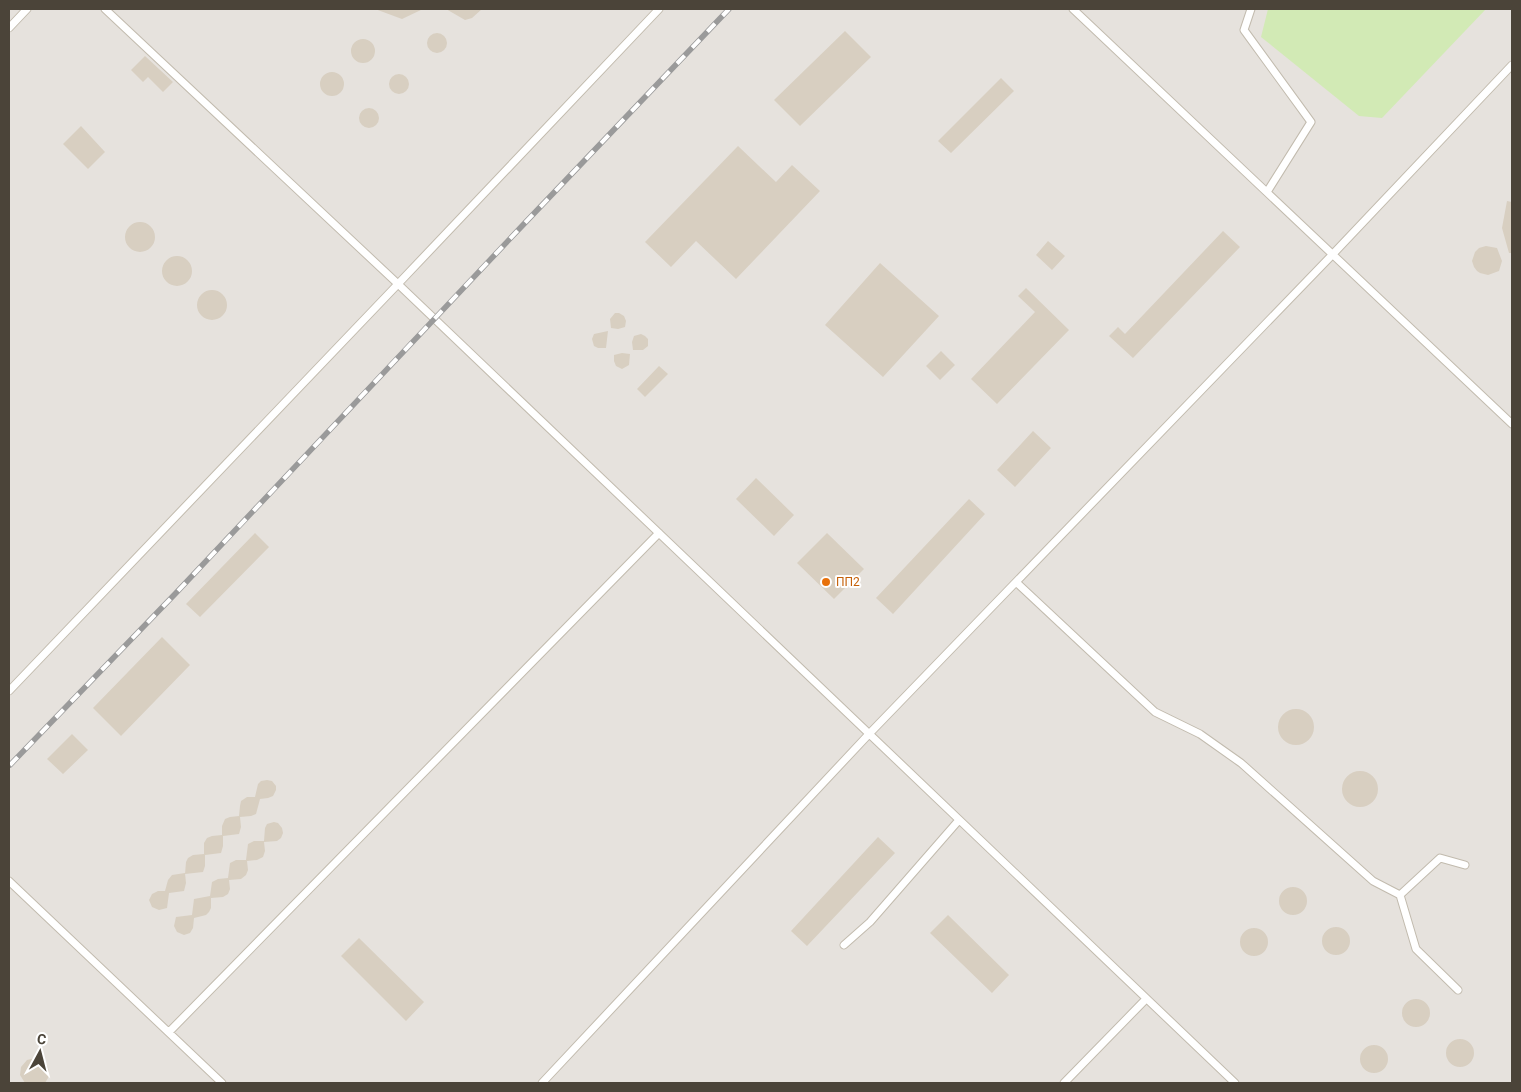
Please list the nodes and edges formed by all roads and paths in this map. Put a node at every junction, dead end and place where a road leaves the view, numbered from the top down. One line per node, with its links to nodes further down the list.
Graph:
1 (27, 9): 6 (lane)
2 (105, 9): 10 (lane)
3 (659, 9): 10 (lane)
4 (1073, 9): 8 (lane)
5 (1251, 9): 8 (lane)
6 (9, 28)
7 (1512, 65): 9 (lane)
8 (1267, 192): 9 (lane)
9 (1333, 254): 11 (lane); 13 (lane)
10 (398, 284): 12 (lane); 14 (lane)
11 (1512, 424)
12 (659, 533): 15 (lane); 23 (lane)
13 (1016, 582): 15 (lane); 19 (lane)
14 (9, 691)
15 (869, 734): 16 (lane); 25 (lane)
16 (959, 820): 20 (lane); 22 (lane)
17 (1464, 865): 19 (lane)
18 (9, 881): 23 (lane)
19 (1400, 895): 21 (lane)
20 (844, 945)
21 (1458, 990)
22 (1146, 999): 26 (lane); 27 (lane)
23 (169, 1032): 24 (lane)
24 (222, 1083)
25 (542, 1083)
26 (1064, 1083)
27 (1235, 1083)

